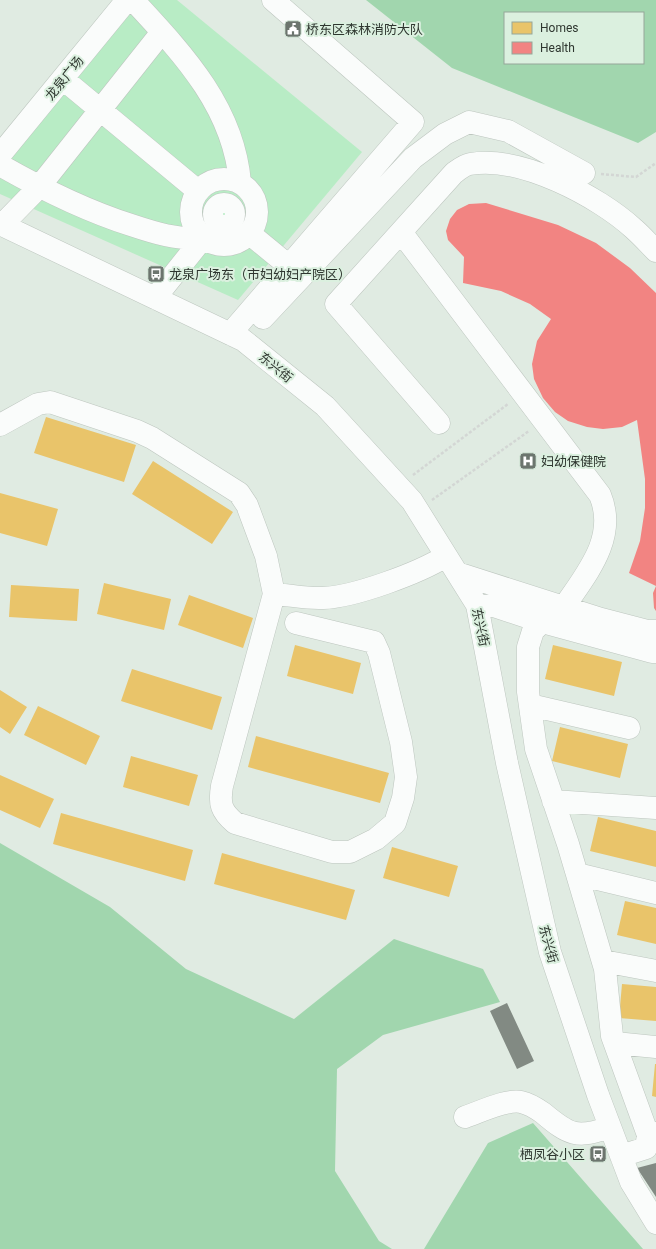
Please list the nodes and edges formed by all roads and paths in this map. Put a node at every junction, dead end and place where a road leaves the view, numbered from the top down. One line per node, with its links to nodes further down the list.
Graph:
1 (127, 0): 5 (street, 龙泉广场)
2 (133, 0): 4 (street)
3 (273, 0): 19 (street)
4 (162, 32): 6 (street); 11 (street)
5 (63, 79): 6 (street); 7 (street, 龙泉广场)
6 (102, 110): 12 (street); 13 (street)
7 (0, 155)
8 (656, 163): 10 (path)
9 (0, 165): 12 (street)
10 (584, 173): 21 (street)
11 (240, 183): 13 (street); 16 (street)
12 (39, 187): 14 (street); 17 (street)
13 (198, 191): 17 (street)
14 (1, 225): 20 (street, 东兴街)
15 (401, 232): 18 (street); 22 (street); 24 (street)
16 (250, 234): 17 (street); 19 (street)
17 (203, 238): 20 (street)
18 (656, 251)
19 (289, 266): 21 (street)
20 (155, 298): 21 (street, 东兴街)
21 (236, 337): 26 (street, 东兴街)
22 (523, 393): 23 (street); 26 (path)
23 (544, 421): 27 (path); 31 (street)
24 (439, 423)
25 (0, 424): 29 (street)
26 (398, 487): 27 (street, 东兴街)
27 (417, 510): 28 (street, 东兴街)
28 (452, 565): 29 (street); 30 (street, 东兴街); 31 (street)
29 (274, 594): 33 (street)
30 (477, 605): 32 (street); 47 (street, 东兴街)
31 (564, 608): 34 (street)
32 (542, 622): 35 (street); 36 (street)
33 (296, 623)
34 (656, 631)
35 (656, 652)
36 (530, 705): 37 (street); 38 (street)
37 (629, 728)
38 (553, 801): 39 (street); 40 (street)
39 (656, 808)
40 (577, 874): 41 (street); 42 (street)
41 (656, 893)
42 (603, 961): 43 (street); 44 (street)
43 (656, 971)
44 (615, 1043): 45 (street); 48 (street)
45 (656, 1047)
46 (465, 1116): 47 (street)
47 (610, 1127): 49 (street, 东兴街)
48 (652, 1134): 49 (street)
49 (621, 1156): 50 (street, 东兴街)
50 (656, 1223)

